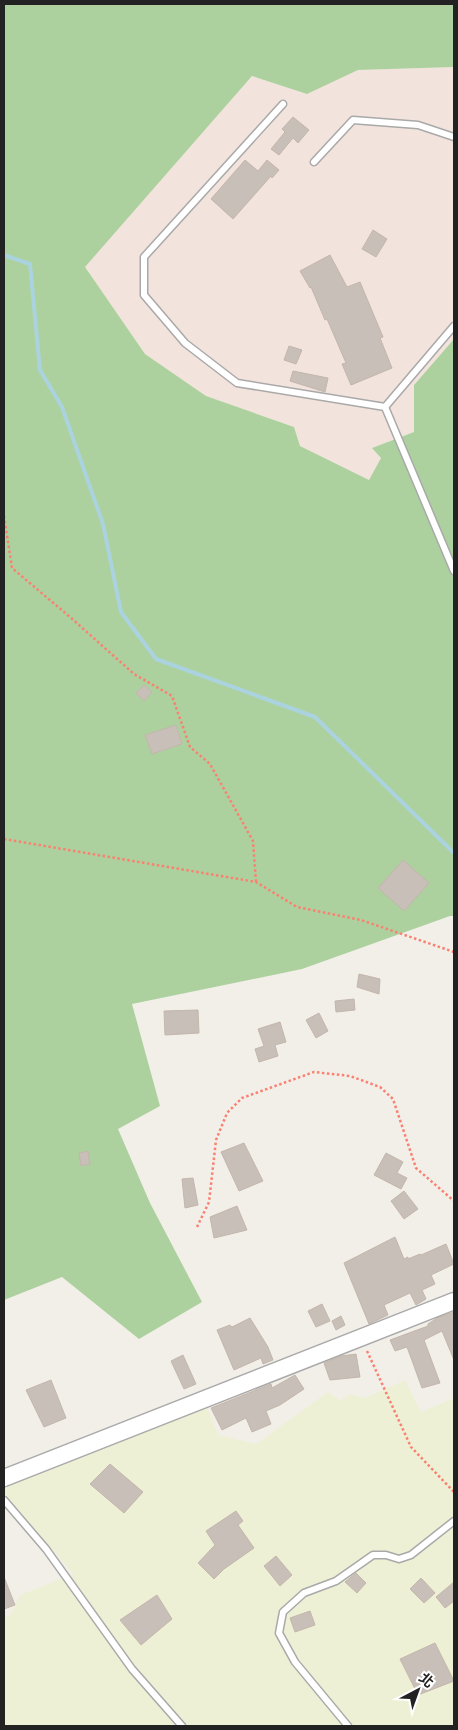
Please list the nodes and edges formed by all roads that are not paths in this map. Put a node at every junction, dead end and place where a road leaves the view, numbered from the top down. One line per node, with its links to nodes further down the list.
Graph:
1 (283, 104): 5 (lane)
2 (454, 137): 3 (lane)
3 (314, 162)
4 (454, 326): 5 (lane)
5 (385, 406): 6 (lane)
6 (454, 571)
7 (454, 1301): 8 (street)
8 (4, 1478)
9 (4, 1500): 11 (lane)
10 (454, 1520): 12 (lane)
11 (182, 1726)
12 (348, 1726)

